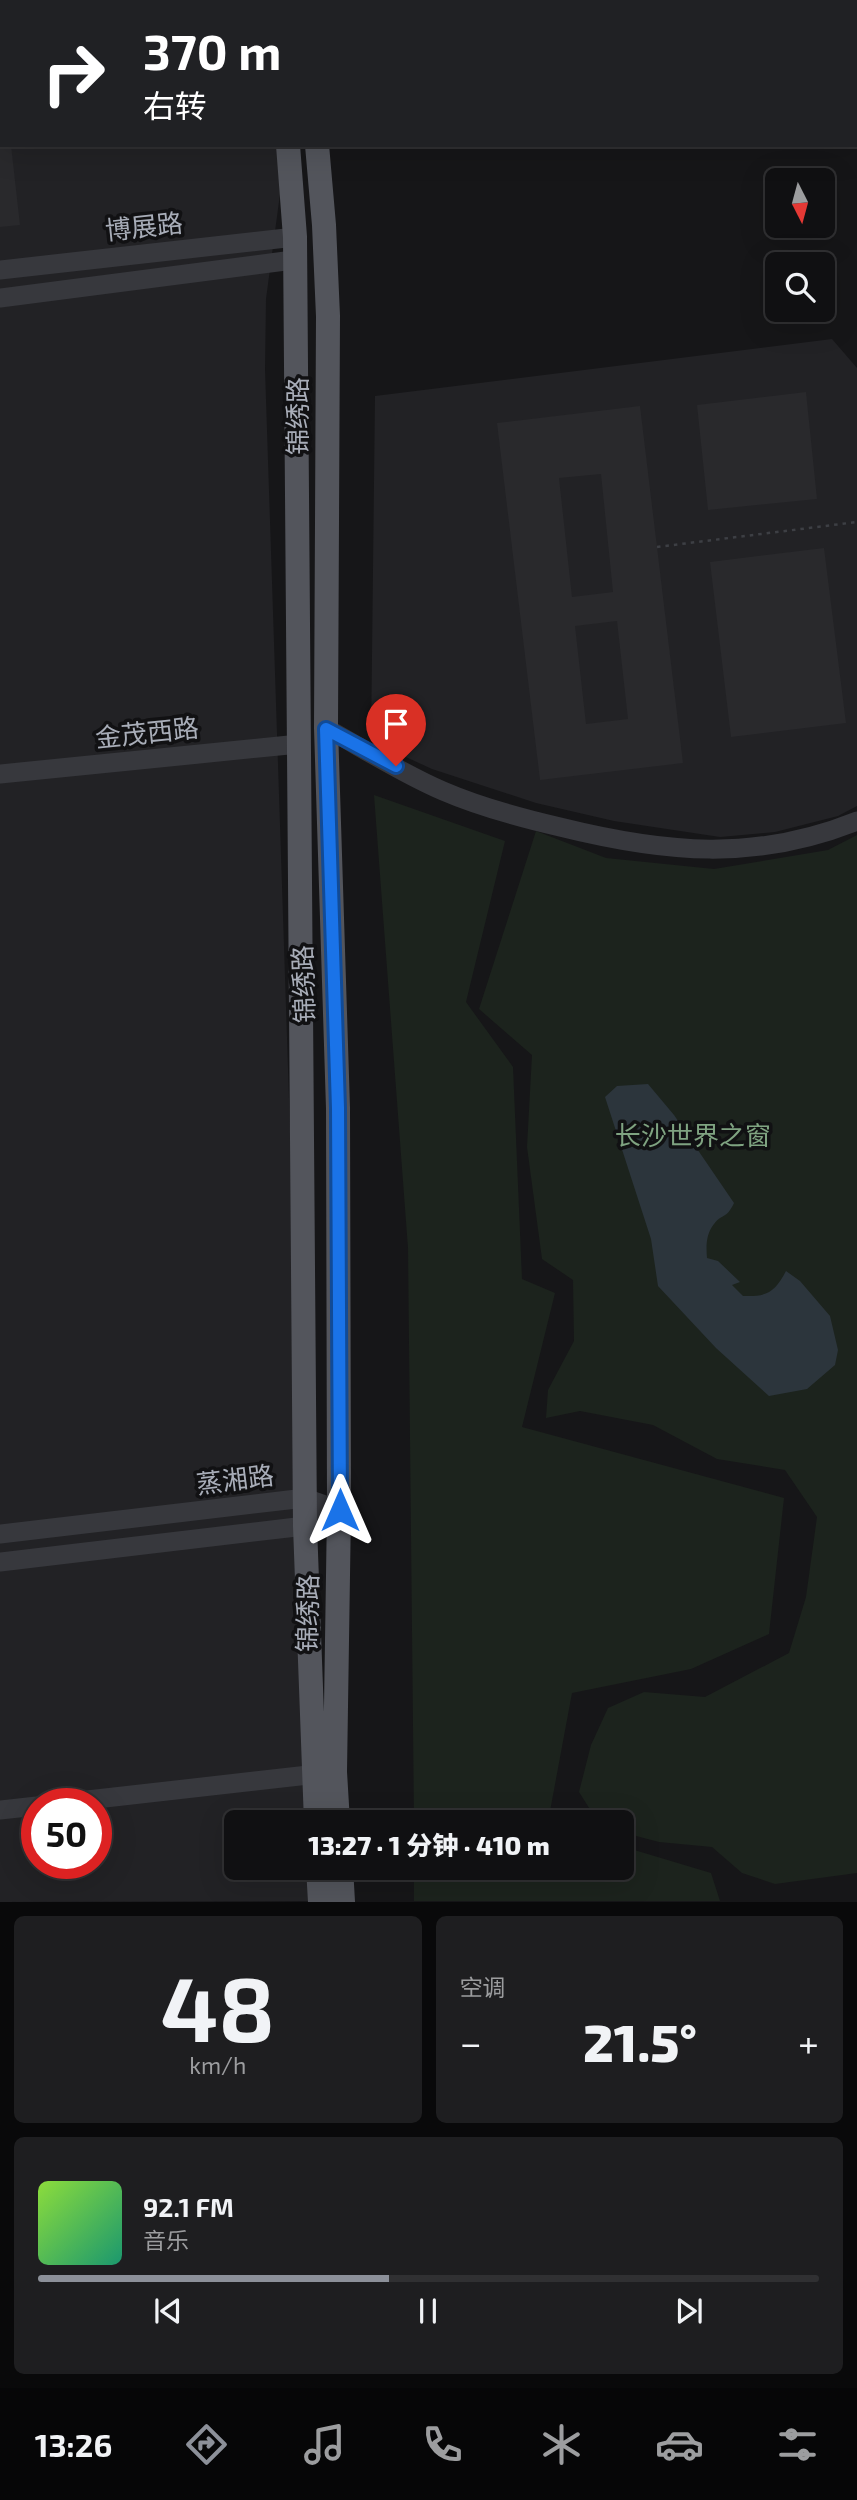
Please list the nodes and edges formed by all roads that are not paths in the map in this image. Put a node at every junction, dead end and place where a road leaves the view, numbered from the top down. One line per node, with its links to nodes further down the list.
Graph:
1 (288, 147): 3 (main road, 锦绣路)
2 (317, 147): 6 (main road, 锦绣路)
3 (294, 248): 4 (street, 博展路); 5 (street, 博展路); 7 (main road, 锦绣路)
4 (0, 270)
5 (0, 298)
6 (326, 729): 9 (street); 11 (main road, 锦绣路)
7 (299, 744): 8 (street, 金茂西路); 10 (main road, 锦绣路)
8 (0, 775)
9 (857, 821)
10 (305, 1498): 11 (street, 蒸湘路); 12 (main road, 锦绣路); 13 (street, 蒸湘路)
11 (340, 1510): 12 (street, 蒸湘路); 15 (main road, 锦绣路)
12 (305, 1526): 14 (street, 蒸湘路); 15 (main road, 锦绣路)
13 (0, 1534)
14 (0, 1562)
15 (324, 1773): 16 (street); 19 (main road, 锦绣路); 20 (main road, 锦绣路)
16 (112, 1797)
17 (21, 1808): 18 (street)
18 (0, 1810)
19 (318, 1810)
20 (335, 1810)
21 (319, 1880): 23 (main road)
22 (342, 1880): 24 (main road)
23 (320, 1902)
24 (343, 1902)

